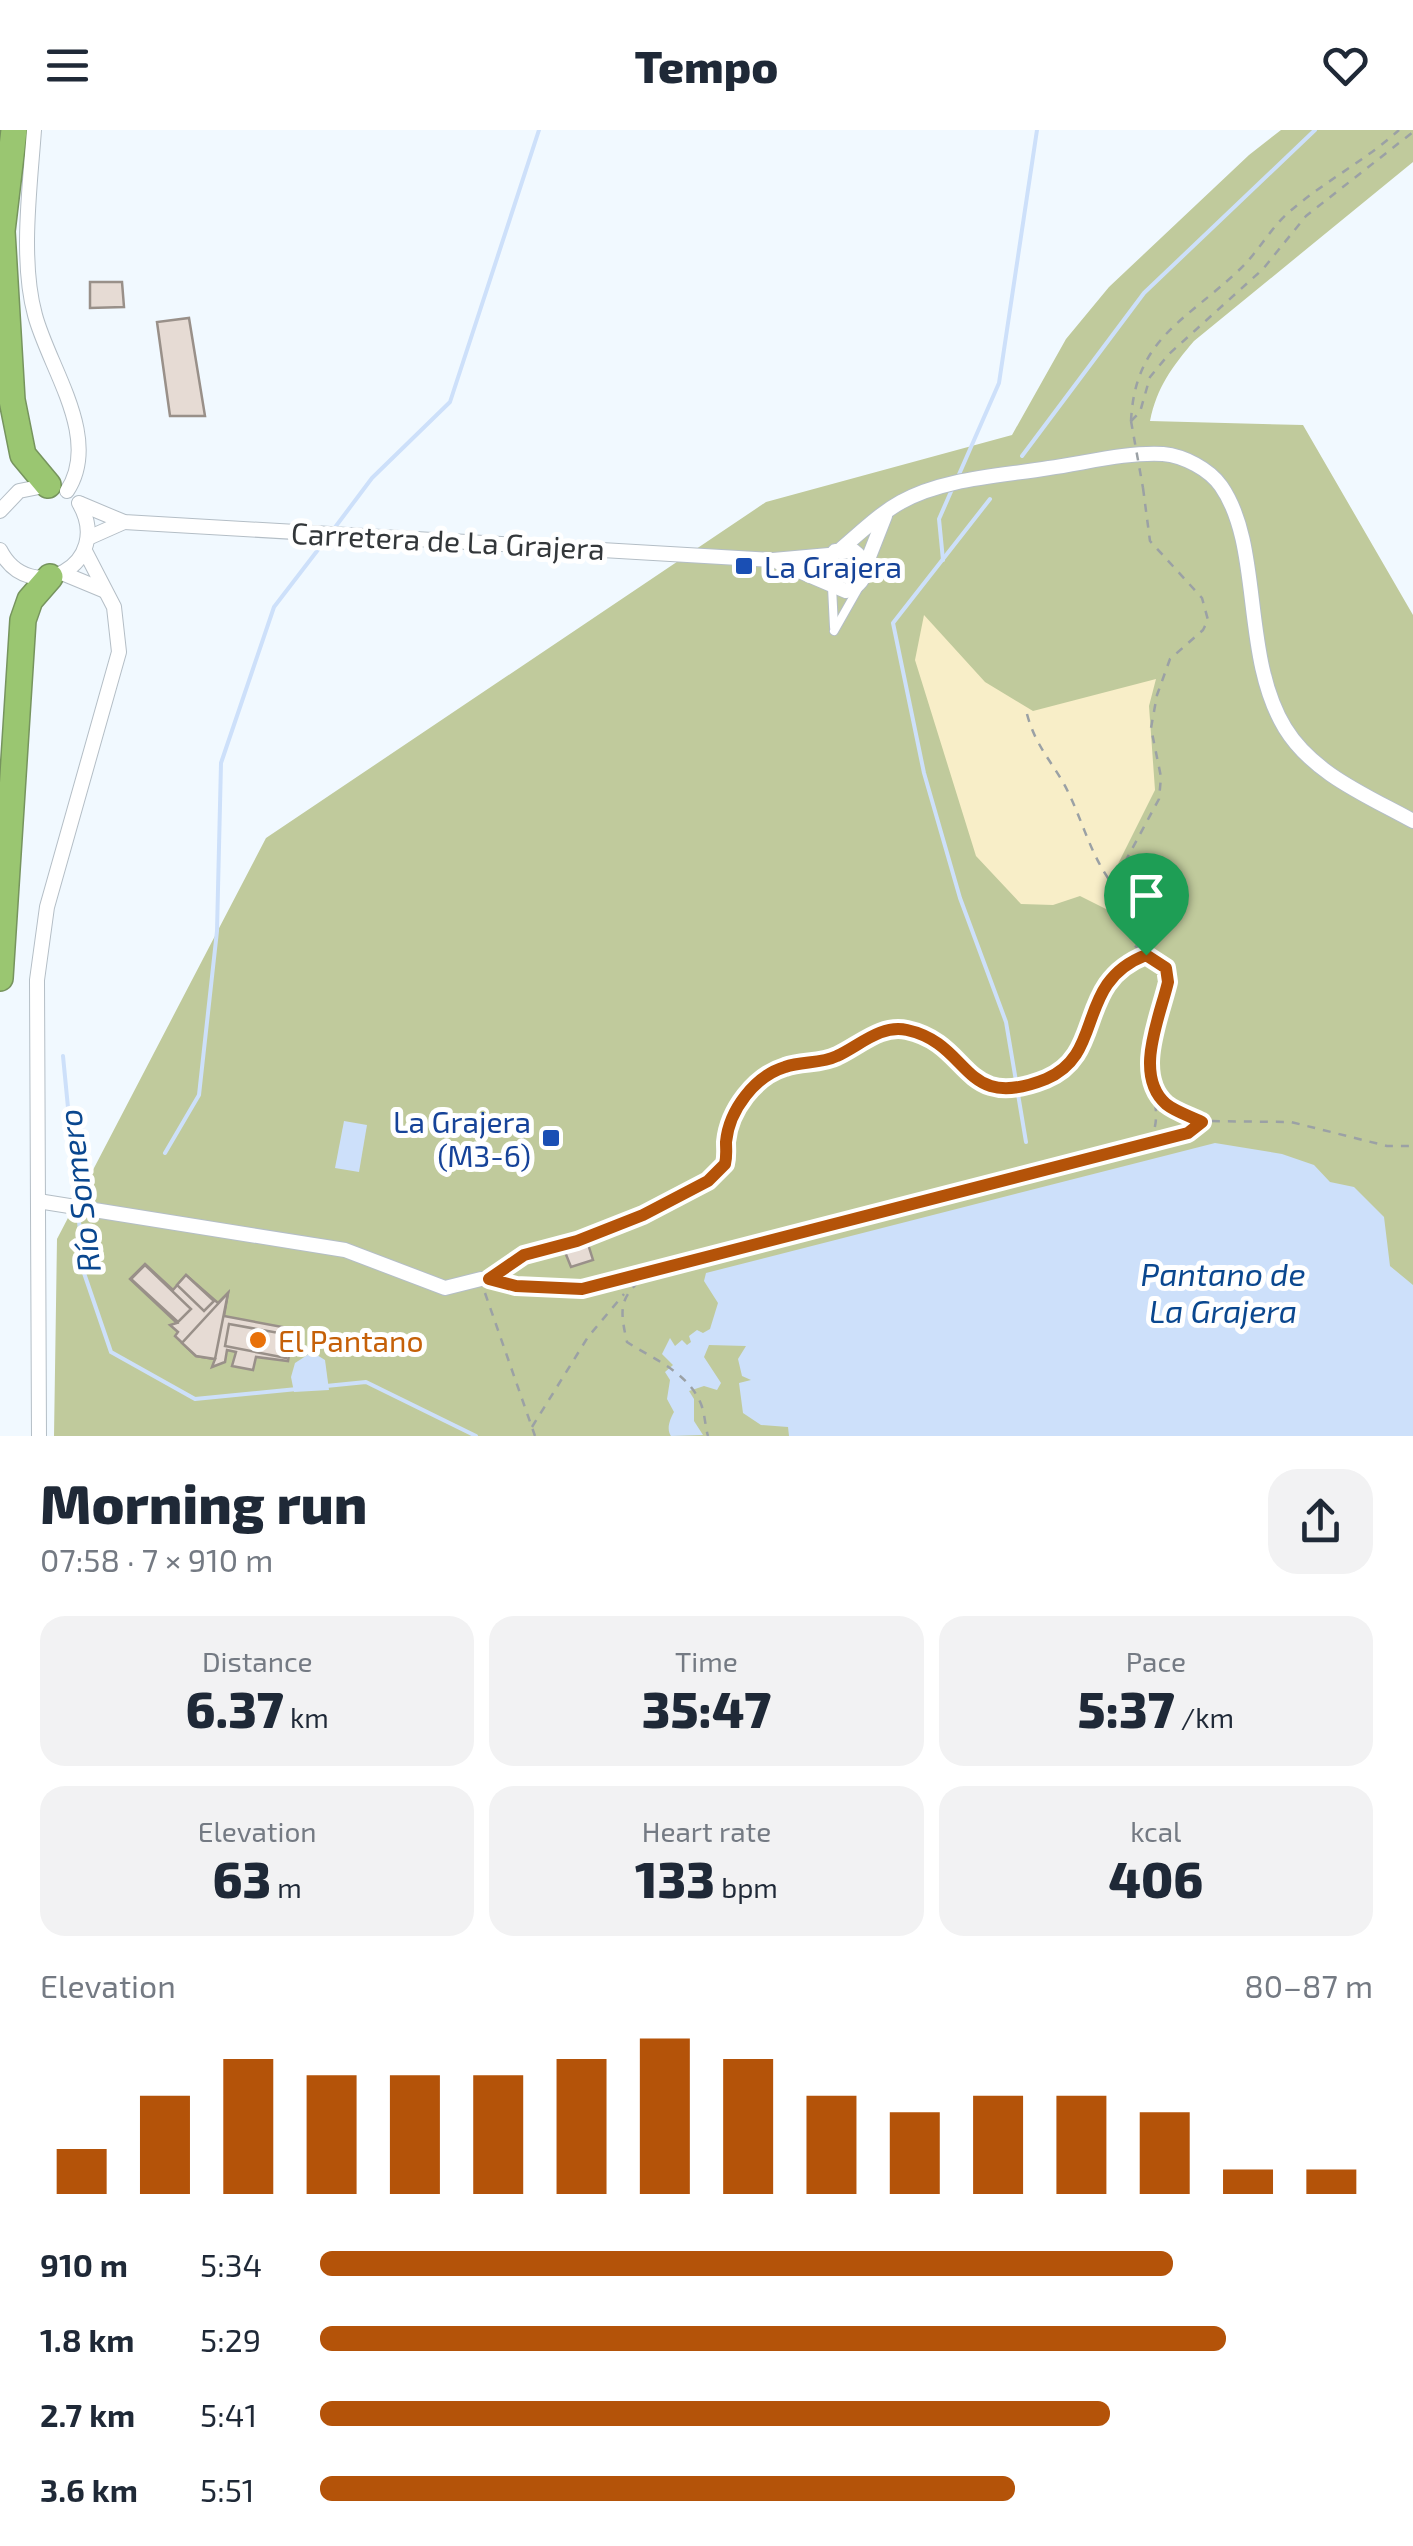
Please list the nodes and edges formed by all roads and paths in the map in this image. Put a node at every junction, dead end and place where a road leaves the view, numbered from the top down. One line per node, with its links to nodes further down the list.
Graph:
1 (14, 130): 6 (highway)
2 (34, 130): 6 (street)
3 (1399, 130): 5 (path)
4 (1413, 132): 5 (path)
5 (1131, 421): 22 (path, bridge)
6 (57, 488): 7 (street); 8 (street)
7 (80, 504): 10 (street, Carretera de La Grajera); 11 (street)
8 (0, 511)
9 (887, 512): 13 (street); 15 (street); 21 (street)
10 (124, 522): 11 (street, Carretera de La Grajera); 14 (street, Carretera de La Grajera)
11 (86, 545): 16 (street); 19 (street)
12 (0, 550): 16 (street)
13 (835, 552): 14 (street, Carretera de La Grajera); 15 (street); 18 (street)
14 (773, 560): 18 (street, Carretera de La Grajera)
15 (866, 567): 17 (street)
16 (56, 575): 19 (street); 24 (highway)
17 (861, 583): 18 (street); 18 (lane)
18 (829, 584)
19 (104, 590): 29 (street)
20 (1027, 714): 22 (path)
21 (1413, 821)
22 (1118, 891): 23 (path)
23 (1146, 955): 25 (path); 31 (path)
24 (0, 978)
25 (1156, 1092): 26 (path); 27 (path)
26 (1202, 1122): 27 (path); 28 (path)
27 (1149, 1143): 30 (path)
28 (1413, 1146)
29 (38, 1201): 31 (street); 34 (street)
30 (651, 1270): 31 (path); 32 (path)
31 (485, 1279): 33 (path)
32 (625, 1293): 33 (path); 36 (path)
33 (531, 1428): 35 (path)
34 (40, 1436)
35 (535, 1436)
36 (708, 1436)

